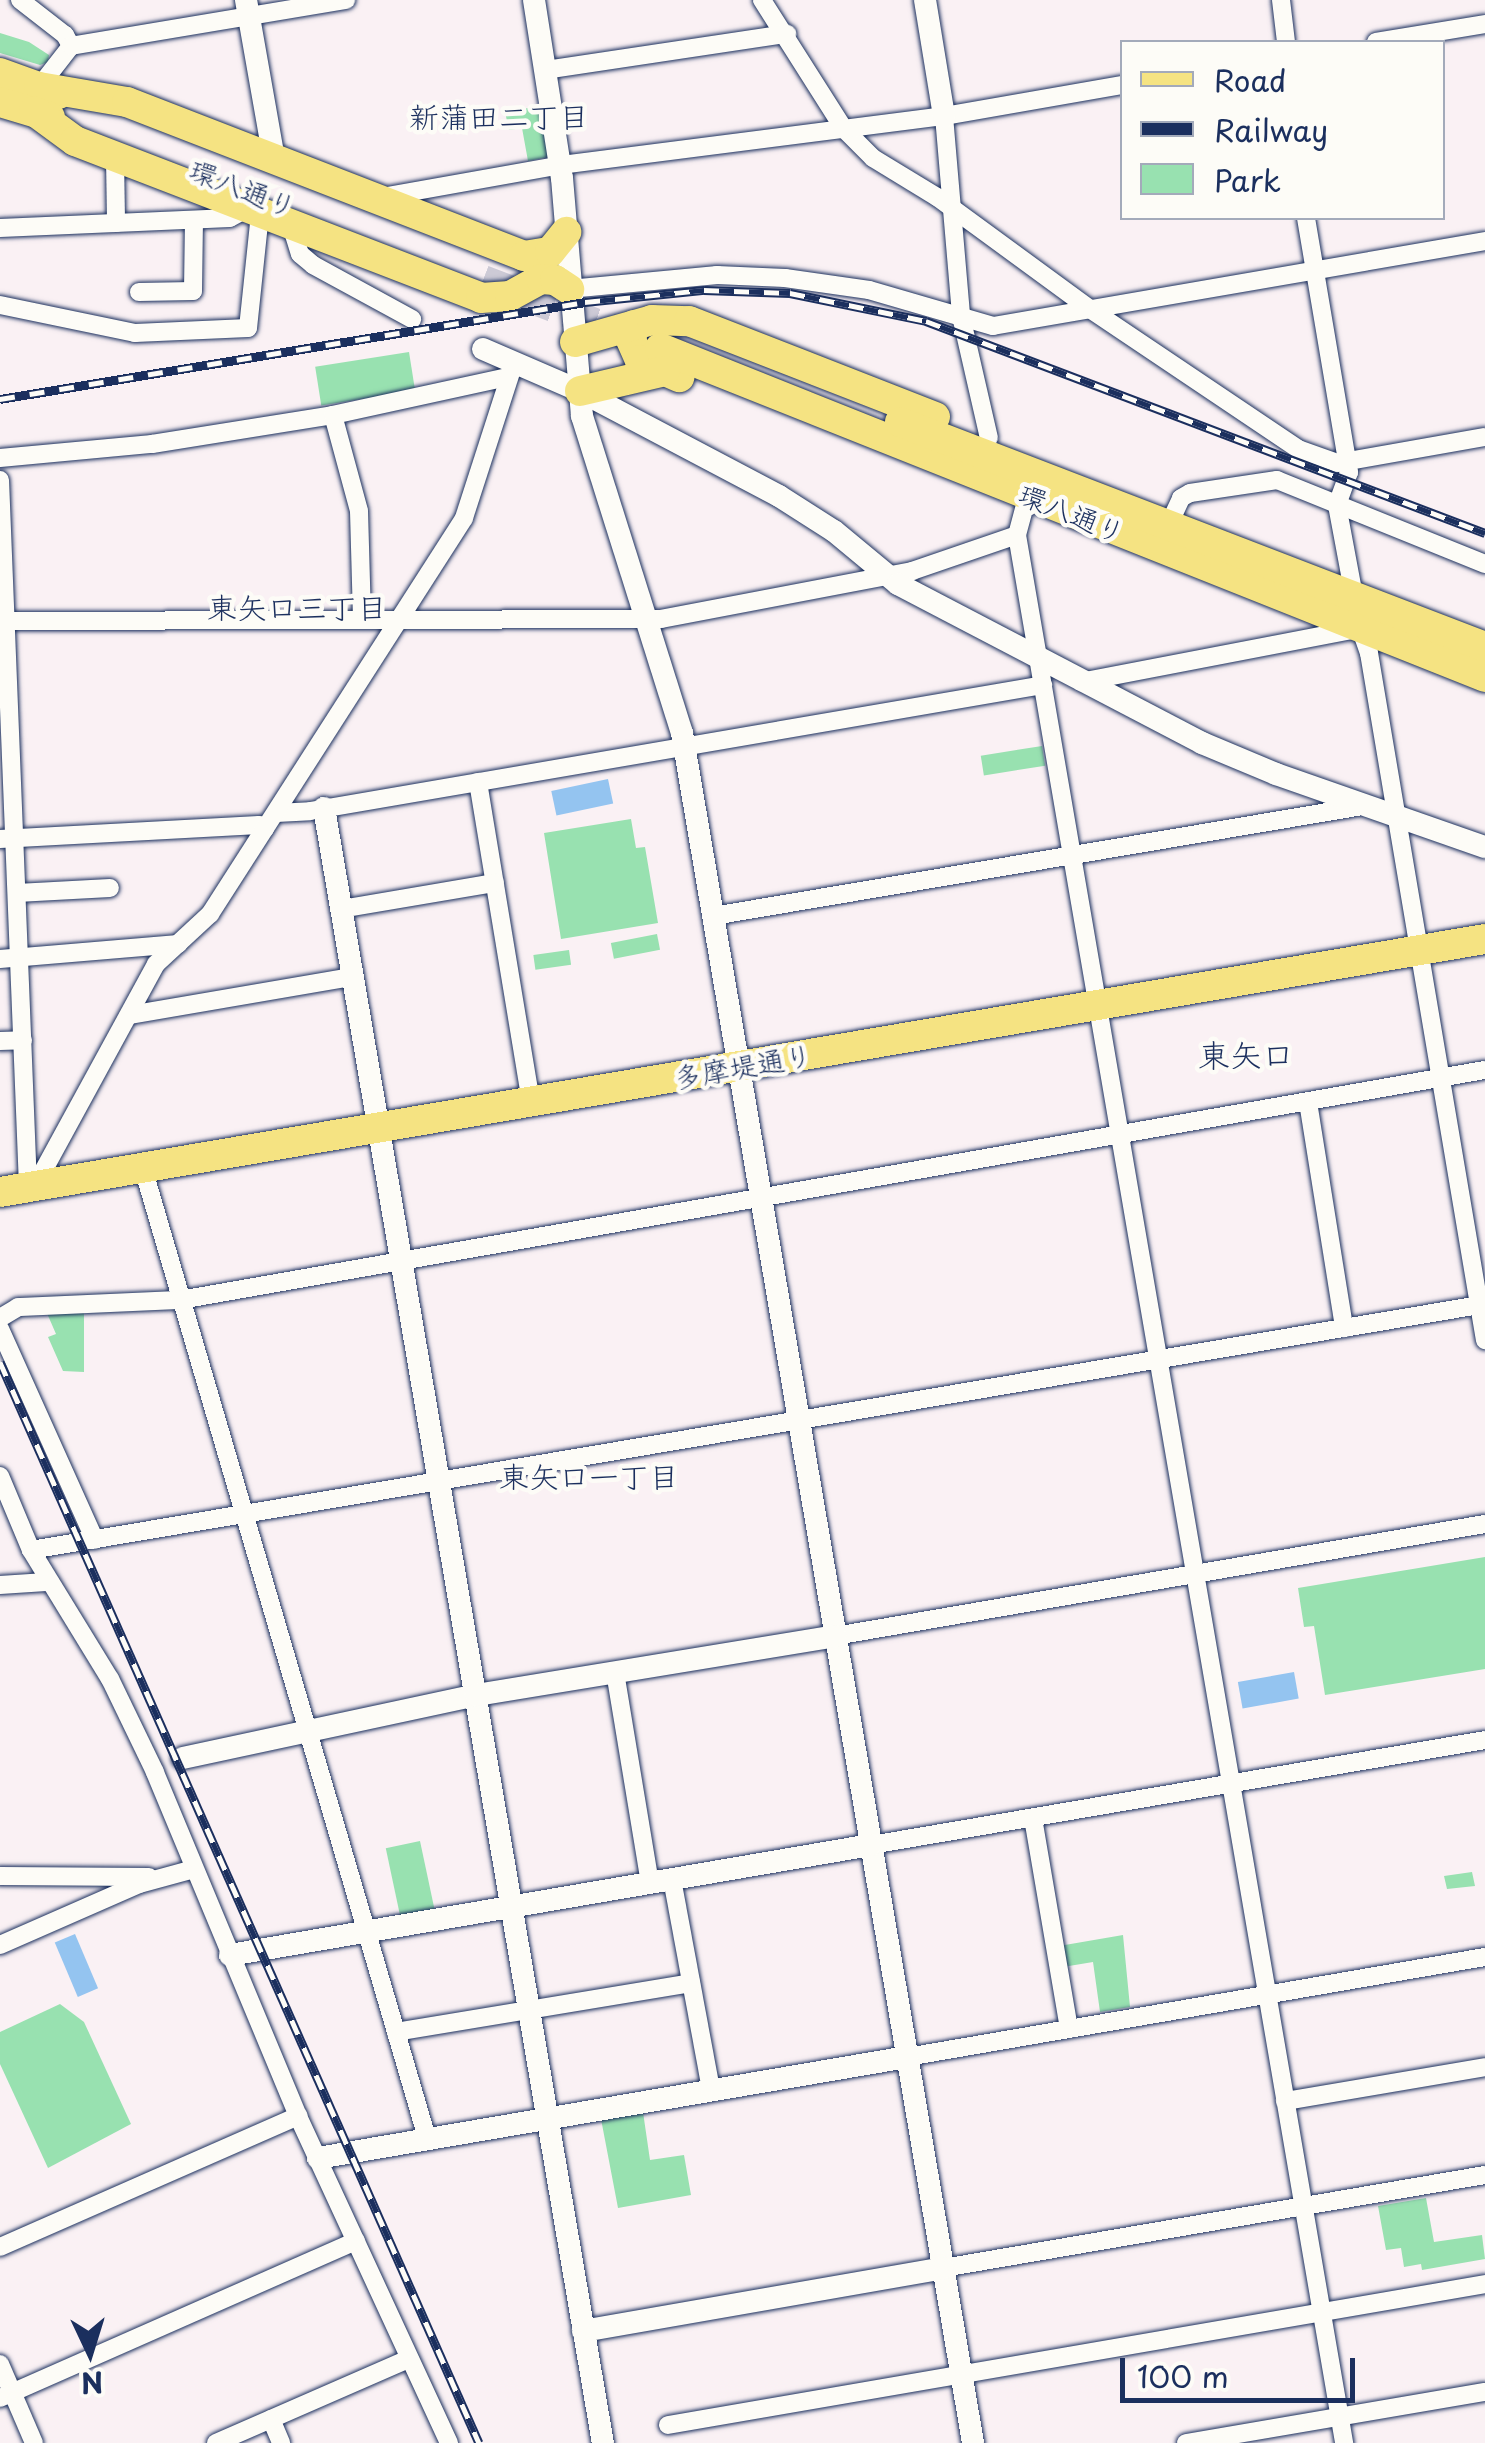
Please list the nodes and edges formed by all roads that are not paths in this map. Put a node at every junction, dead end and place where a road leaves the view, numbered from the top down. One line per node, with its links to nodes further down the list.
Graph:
1 (20, 0): 12 (street)
2 (346, 0): 7 (street)
3 (534, 0): 13 (street)
4 (762, 0): 9 (street)
5 (924, 0): 17 (street)
6 (1281, 0): 10 (street)
7 (247, 8): 12 (street); 20 (street)
8 (1485, 24): 11 (street)
9 (786, 34): 13 (street); 18 (street)
10 (1286, 40)
11 (1388, 40)
12 (71, 46): 15 (street)
13 (545, 70): 21 (street)
14 (1120, 86): 17 (street)
15 (25, 88): 16 (main road, 環八通り); 19 (main road); 20 (main road); 32 (main road, 環八通り)
16 (0, 102)
17 (944, 116): 18 (street); 23 (street)
18 (844, 128): 21 (street); 23 (street)
19 (116, 158): 24 (main road); 27 (street)
20 (274, 159): 22 (main road)
21 (561, 165): 22 (street); 30 (street)
22 (380, 200): 32 (main road)
23 (953, 208): 38 (street); 39 (street)
24 (254, 211): 25 (street); 28 (main road); 37 (street)
25 (194, 220): 27 (street); 36 (street)
26 (1306, 220): 33 (street)
27 (116, 223): 29 (street)
28 (290, 225): 35 (main road); 40 (street)
29 (0, 228)
30 (566, 232): 32 (main road); 34 (street)
31 (1485, 241): 33 (street)
32 (496, 265): 35 (main road)
33 (1313, 269): 38 (street); 51 (street)
34 (569, 289): 35 (main road); 39 (street); 42 (street)
35 (521, 290)
36 (140, 292)
37 (0, 305)
38 (1090, 308): 39 (street); 51 (street)
39 (960, 316): 49 (street)
40 (412, 319)
41 (634, 326): 42 (main road); 44 (main road); 49 (main road)
42 (574, 342): 46 (street)
43 (483, 349): 45 (street)
44 (664, 351): 46 (main road); 54 (main road, 環八通り); 55 (main road)
45 (511, 370): 46 (street); 47 (street); 60 (street)
46 (580, 392): 58 (street); 62 (street)
47 (333, 415): 50 (street); 61 (street)
48 (1485, 437): 51 (street)
49 (990, 438): 54 (main road)
50 (0, 458)
51 (1347, 460): 53 (street)
52 (0, 480): 63 (street)
53 (1337, 505): 56 (street); 57 (street); 59 (street)
54 (1101, 512): 55 (main road); 56 (main road, 環八通り); 64 (main road, 環八通り)
55 (1021, 522): 58 (street); 66 (street)
56 (1170, 522): 59 (main road, 環八通り)
57 (1485, 564)
58 (890, 576): 62 (street); 66 (street)
59 (1354, 596): 64 (street); 65 (main road, 環八通り)
60 (402, 618): 61 (street); 62 (street); 74 (street)
61 (362, 619): 63 (street)
62 (646, 620): 70 (street)
63 (3, 621): 77 (street)
64 (1360, 628): 67 (main road, 環八通り); 68 (street); 75 (street)
65 (1485, 647)
66 (1039, 659): 68 (street); 69 (street)
67 (1485, 677)
68 (1081, 682): 72 (street)
69 (1043, 685): 70 (street); 79 (street)
70 (684, 747): 71 (street); 84 (street)
71 (478, 782): 73 (street); 80 (street)
72 (1363, 806): 75 (street); 79 (street)
73 (324, 808): 74 (street); 83 (street)
74 (276, 812): 76 (street)
75 (1396, 818): 78 (street); 87 (street)
76 (265, 828): 77 (street); 86 (street)
77 (7, 838): 82 (street)
78 (1485, 847)
79 (1073, 855): 84 (street); 91 (street)
80 (495, 883): 83 (street); 98 (street)
81 (110, 888): 82 (street)
82 (17, 893): 88 (street)
83 (341, 908): 90 (street)
84 (714, 916): 95 (street)
85 (1485, 939): 87 (main road, 多摩堤通り)
86 (178, 944): 88 (street); 92 (street)
87 (1419, 950): 91 (main road, 多摩堤通り); 97 (street)
88 (19, 954): 89 (street); 93 (street)
89 (0, 958)
90 (352, 977): 92 (street); 100 (street)
91 (1098, 1006): 95 (main road, 多摩堤通り); 101 (street)
92 (128, 1016): 103 (street)
93 (23, 1040): 94 (street); 103 (street)
94 (0, 1041)
95 (738, 1066): 98 (main road, 多摩堤通り); 104 (street)
96 (1485, 1070): 97 (street)
97 (1440, 1078): 99 (street); 107 (street)
98 (532, 1102): 100 (main road, 多摩堤通り)
99 (1308, 1102): 101 (street); 109 (street)
100 (379, 1128): 102 (main road, 多摩堤通り); 105 (street)
101 (1120, 1135): 104 (street); 112 (street)
102 (143, 1168): 103 (main road, 多摩堤通り); 106 (street)
103 (21, 1188)
104 (760, 1196): 105 (street); 113 (street)
105 (401, 1260): 106 (street); 115 (street)
106 (180, 1300): 108 (street); 116 (street)
107 (1482, 1305): 109 (street); 111 (street)
108 (0, 1318)
109 (1344, 1328): 112 (street)
110 (0, 1329): 118 (street)
111 (1485, 1340)
112 (1159, 1360): 113 (street); 120 (street)
113 (799, 1420): 115 (street); 123 (street)
114 (0, 1476): 119 (street)
115 (440, 1481): 116 (street); 125 (street)
116 (245, 1514): 118 (street); 126 (street)
117 (1485, 1524): 120 (street)
118 (95, 1540): 119 (street)
119 (31, 1550): 121 (street)
120 (1195, 1574): 123 (street); 129 (street)
121 (46, 1582): 122 (street); 132 (street)
122 (0, 1586)
123 (835, 1636): 124 (street); 131 (street)
124 (615, 1672): 125 (street); 135 (street)
125 (476, 1695): 126 (street); 136 (street)
126 (308, 1732): 128 (street); 137 (street)
127 (1485, 1740): 129 (street)
128 (172, 1762)
129 (1230, 1785): 130 (street); 142 (street)
130 (1033, 1818): 131 (street); 144 (street)
131 (871, 1846): 135 (street); 146 (street)
132 (194, 1869): 134 (street); 139 (street)
133 (0, 1876): 134 (street)
134 (165, 1877): 138 (street)
135 (661, 1881): 136 (street); 141 (street)
136 (512, 1908): 137 (street); 143 (street)
137 (366, 1932): 139 (street); 145 (street)
138 (0, 1945)
139 (230, 1954): 150 (street)
140 (1485, 1957): 142 (street)
141 (692, 1983): 143 (street); 148 (street)
142 (1267, 1996): 144 (street); 149 (street)
143 (530, 2010): 145 (street); 151 (street)
144 (1068, 2029): 146 (street)
145 (396, 2032): 152 (street)
146 (907, 2058): 148 (street); 158 (street)
147 (1485, 2067): 149 (street)
148 (711, 2090): 151 (street)
149 (1285, 2101): 155 (street)
150 (298, 2116): 153 (street); 157 (street)
151 (549, 2119): 152 (street); 161 (street)
152 (427, 2138): 153 (street)
153 (318, 2158): 156 (street)
154 (1485, 2176): 155 (street)
155 (1302, 2206): 158 (street); 160 (street)
156 (356, 2241): 162 (street); 166 (street)
157 (0, 2247)
158 (944, 2268): 161 (street); 164 (street)
159 (1485, 2284): 160 (street)
160 (1322, 2312): 164 (street); 167 (street)
161 (584, 2330): 174 (street)
162 (408, 2359): 168 (street); 173 (street)
163 (0, 2364): 166 (street)
164 (962, 2374): 169 (street); 175 (street)
165 (1485, 2392): 167 (street)
166 (6, 2395): 170 (street)
167 (1338, 2417): 176 (street); 177 (street)
168 (271, 2419): 171 (street); 172 (street)
169 (668, 2425)
170 (34, 2443)
171 (216, 2443)
172 (281, 2443)
173 (449, 2443)
174 (603, 2443)
175 (973, 2443)
176 (1186, 2443)
177 (1344, 2443)

